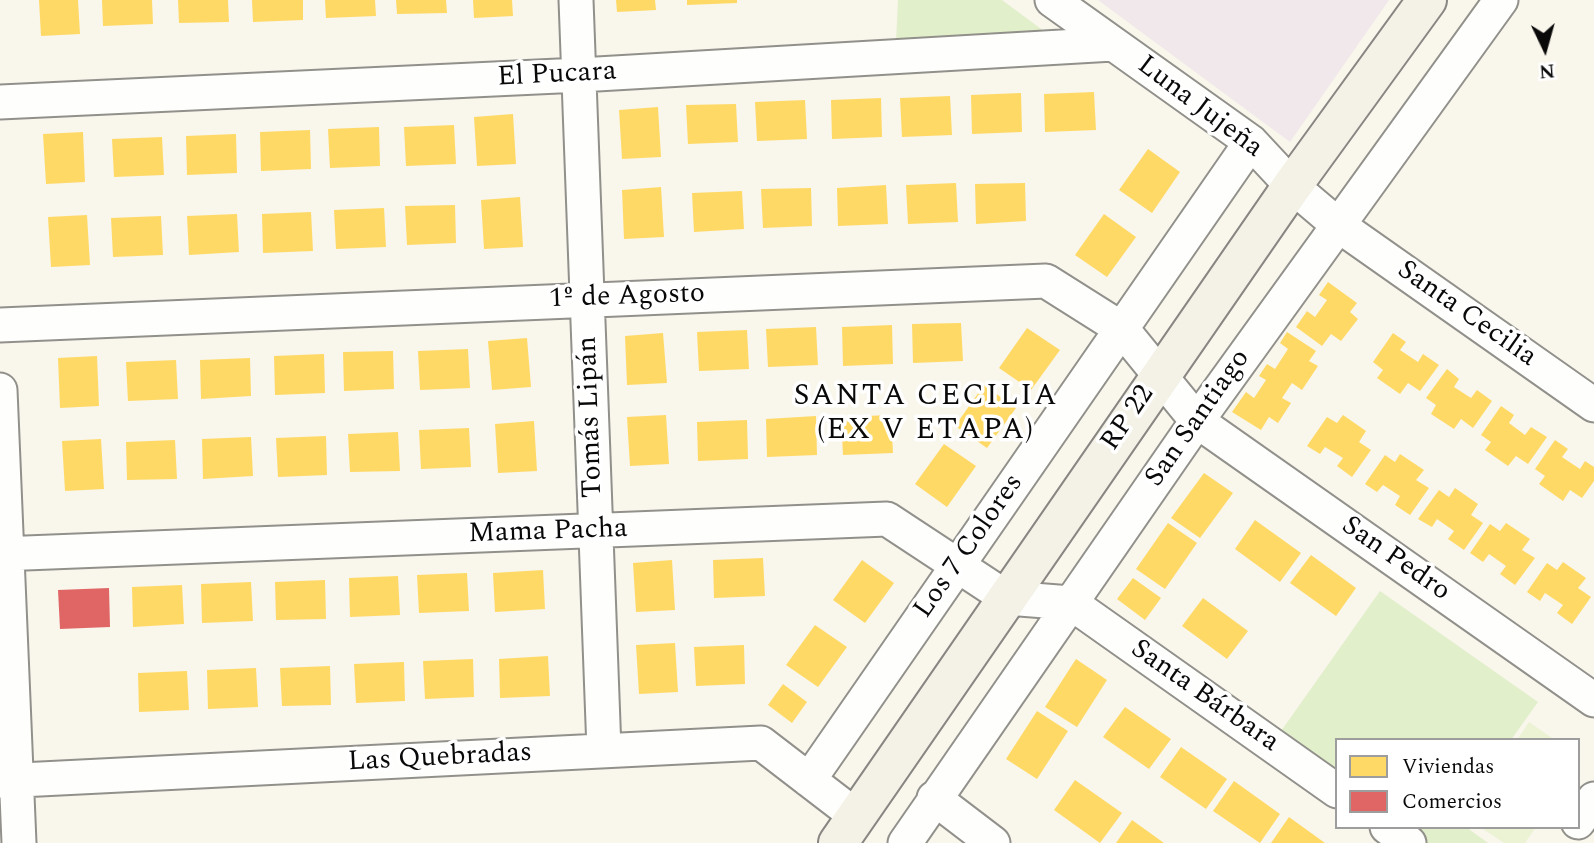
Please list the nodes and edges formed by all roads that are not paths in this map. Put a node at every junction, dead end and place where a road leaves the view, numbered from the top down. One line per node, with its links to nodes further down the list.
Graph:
1 (576, 0): 6 (street, Tomás Lipán)
2 (1052, 0): 5 (street, Luna Jujeña)
3 (1427, 0): 9 (street, RP 22)
4 (1502, 0): 10 (street, San Santiago)
5 (1113, 44): 6 (street, El Pucara); 8 (street, Luna Jujeña)
6 (580, 75): 7 (street, El Pucara); 11 (street, Tomás Lipán)
7 (0, 102)
8 (1251, 142): 9 (street, Luna Jujeña); 13 (street, Los 7 Colores)
9 (1292, 186): 10 (street, Luna Jujeña); 14 (street, RP 22)
10 (1338, 225): 16 (street, Santa Cecilia); 17 (street, San Santiago)
11 (588, 300): 12 (street, 1º de Agosto); 13 (street, 1º de Agosto); 18 (street, Tomás Lipán)
12 (0, 325)
13 (1122, 329): 14 (street, 1º de Agosto); 20 (street, Los 7 Colores)
14 (1160, 376): 17 (street, 1º de Agosto); 21 (street, RP 22)
15 (0, 390): 19 (street)
16 (1594, 405)
17 (1197, 421): 22 (street, San Santiago); 23 (street, San Pedro)
18 (596, 531): 19 (street, Mama Pacha); 20 (street, Mama Pacha); 24 (street, Tomás Lipán)
19 (4, 554): 25 (street)
20 (957, 565): 21 (street, Mama Pacha); 26 (street, Los 7 Colores)
21 (1007, 598): 22 (street, Mama Pacha); 31 (street, RP 22)
22 (1071, 603): 27 (street, Santa Bárbara); 28 (street, San Santiago)
23 (1594, 700)
24 (604, 750): 25 (street, Las Quebradas); 26 (street, Las Quebradas)
25 (8, 780): 33 (street)
26 (809, 780): 31 (street, Las Quebradas)
27 (1335, 790)
28 (934, 798): 34 (street, San Santiago); 35 (street)
29 (1594, 799): 30 (street)
30 (1580, 819)
31 (847, 829)
32 (1390, 829): 36 (street)
33 (19, 843)
34 (905, 843)
35 (993, 843)
36 (1409, 843)

